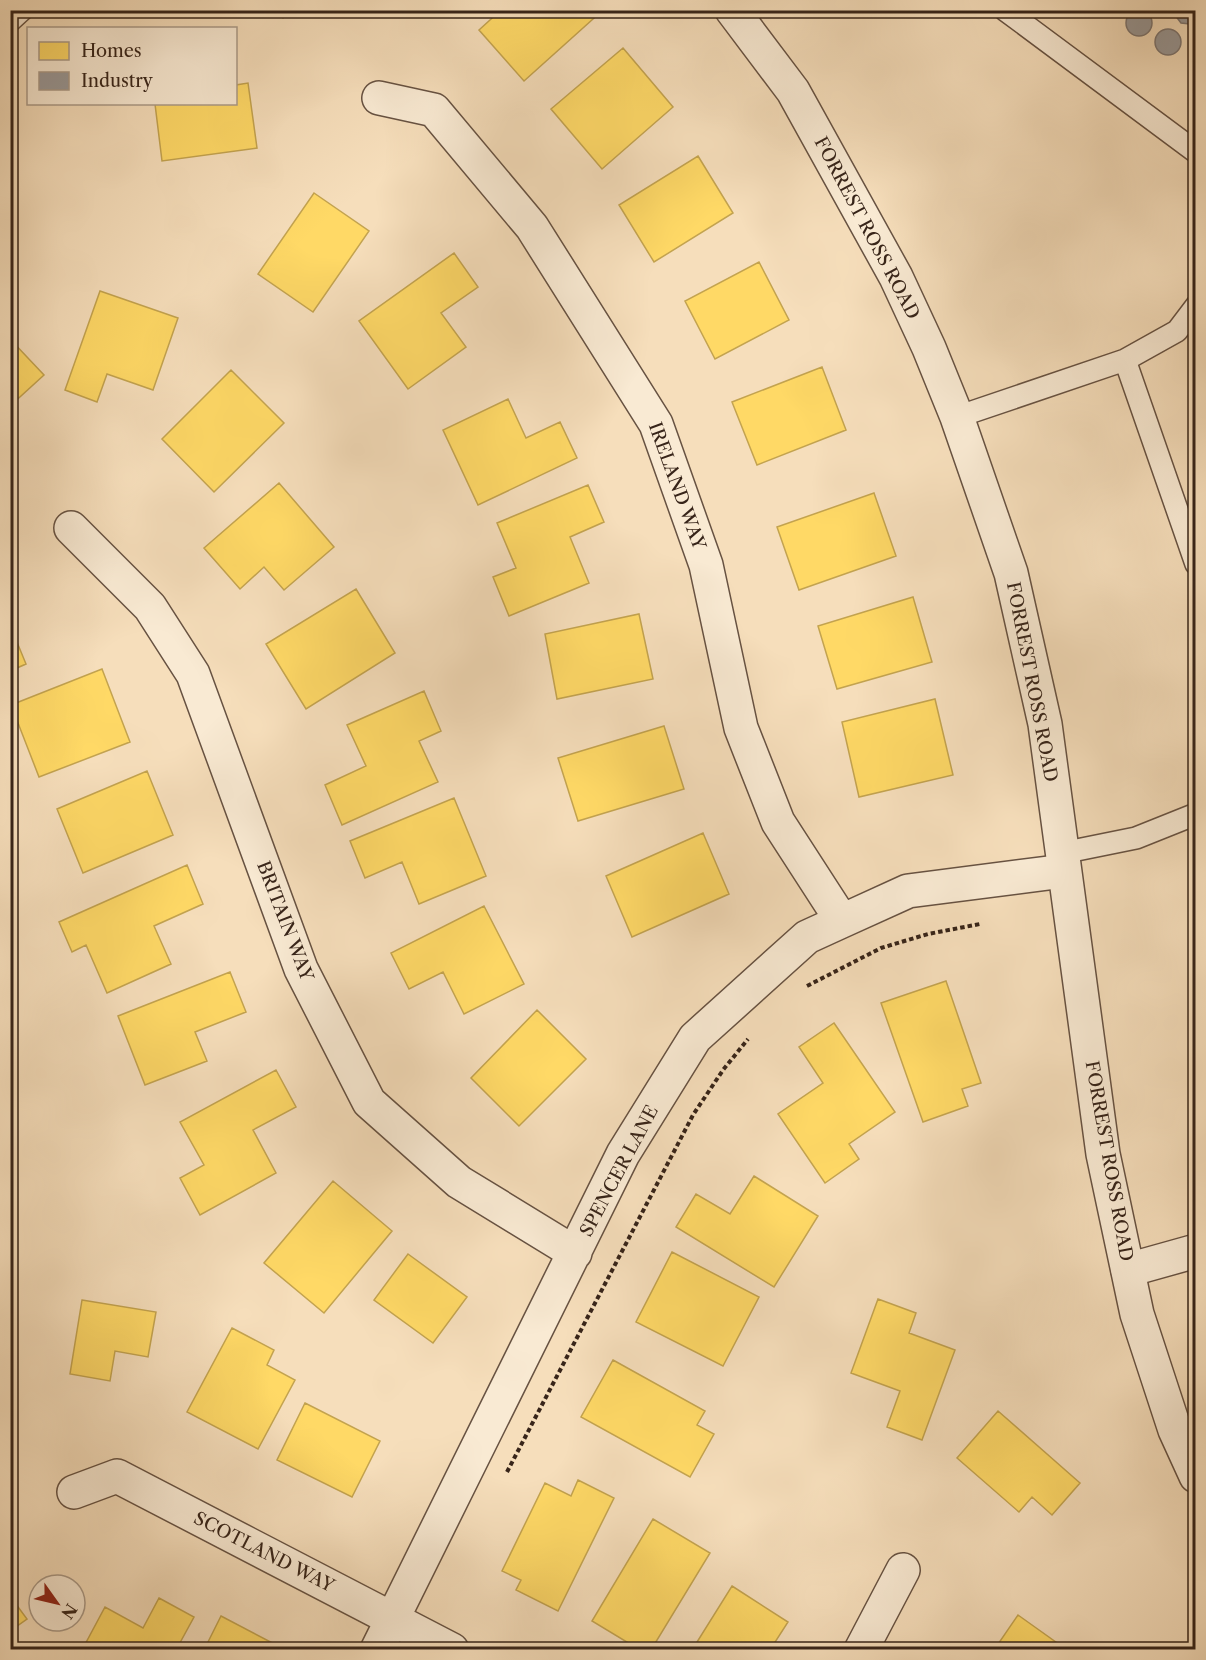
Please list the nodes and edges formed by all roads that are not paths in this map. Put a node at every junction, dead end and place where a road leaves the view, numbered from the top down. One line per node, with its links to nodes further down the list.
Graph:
1 (22, 10): 4 (lane)
2 (732, 10): 9 (street, FORREST ROSS ROAD)
3 (1005, 10): 6 (lane)
4 (10, 21)
5 (380, 98): 14 (street, IRELAND WAY)
6 (1196, 152)
7 (1196, 306): 8 (lane)
8 (1125, 360): 9 (lane); 11 (lane)
9 (957, 417): 13 (street, FORREST ROSS ROAD)
10 (70, 528): 16 (street, BRITAIN WAY)
11 (1196, 564)
12 (1196, 814): 13 (lane)
13 (1063, 862): 14 (street, SPENCER LANE); 17 (street, FORREST ROSS ROAD)
14 (842, 921): 16 (street, SPENCER LANE)
15 (1196, 1251): 17 (street)
16 (575, 1253): 21 (street, SPENCER LANE)
17 (1128, 1270): 18 (street, FORREST ROSS ROAD)
18 (1196, 1476)
19 (75, 1492): 21 (street, SCOTLAND WAY)
20 (903, 1570): 24 (street)
21 (393, 1618): 22 (street, SPENCER LANE); 23 (street, SCOTLAND WAY)
22 (377, 1650)
23 (452, 1650)
24 (861, 1650)

